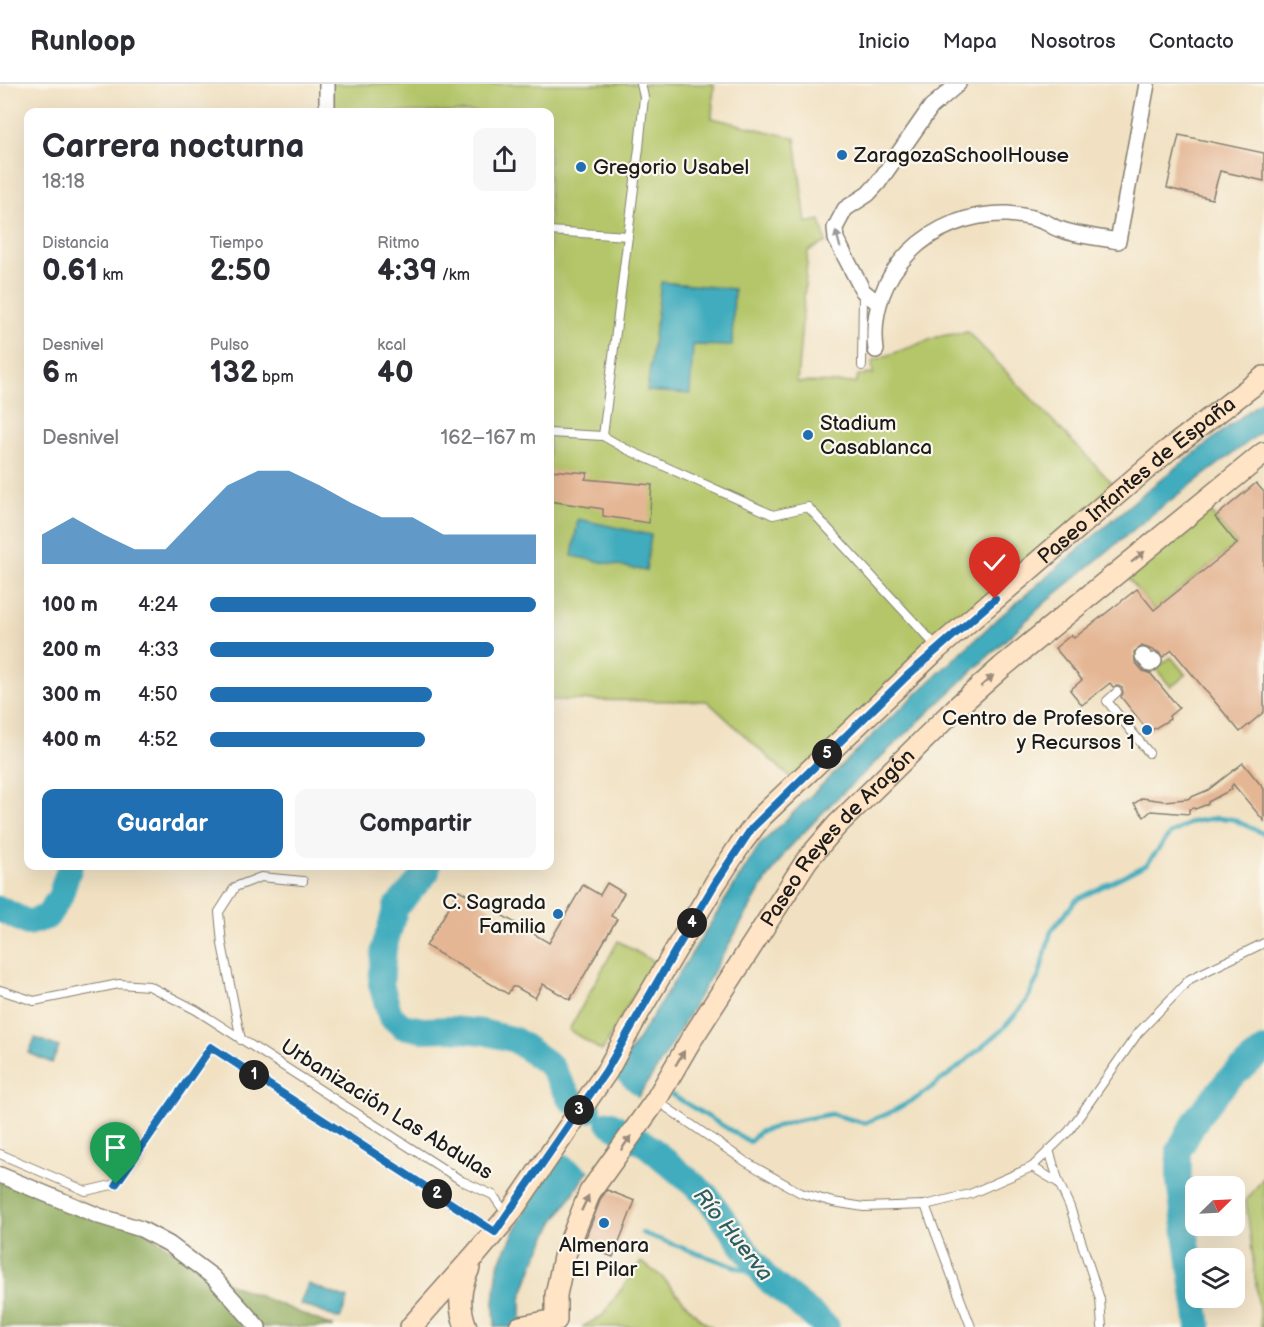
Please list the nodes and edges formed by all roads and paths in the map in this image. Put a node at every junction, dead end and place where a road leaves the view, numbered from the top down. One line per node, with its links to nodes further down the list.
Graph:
1 (327, 84): 5 (street)
2 (641, 84): 7 (lane)
3 (958, 84): 8 (street, one-way to 3)
4 (1147, 84): 9 (street)
5 (327, 108)
6 (554, 231): 7 (lane)
7 (628, 236): 14 (lane)
8 (863, 291): 9 (street); 11 (lane)
9 (878, 303): 10 (street)
10 (876, 350)
11 (862, 366)
12 (1264, 377): 16 (street, Paseo Infantes de España)
13 (554, 433): 14 (lane)
14 (603, 436): 16 (lane)
15 (1264, 453): 23 (street, Paseo Reyes de Aragón, one-way to 15)
16 (938, 648): 30 (street, Paseo Infantes de España)
17 (1117, 692): 18 (lane)
18 (1149, 753)
19 (303, 881): 22 (lane)
20 (1264, 943): 24 (lane)
21 (0, 990): 22 (lane, Urbanización Las Abdulas)
22 (241, 1040): 30 (lane, Urbanización Las Abdulas)
23 (652, 1102): 29 (lane); 32 (street, Paseo Reyes de Aragón, one-way to 23)
24 (1049, 1150): 26 (lane); 28 (lane)
25 (0, 1154): 30 (lane)
26 (1032, 1167): 28 (lane); 29 (lane)
27 (0, 1174): 34 (street)
28 (1059, 1183): 38 (lane)
29 (925, 1205): 37 (lane)
30 (501, 1224): 31 (street, Paseo Infantes de España)
31 (476, 1254): 35 (street, Paseo Infantes de España); 36 (street, Paseo Infantes de España)
32 (557, 1323): 33 (street)
33 (526, 1326)
34 (258, 1327)
35 (411, 1327)
36 (466, 1327)
37 (971, 1327)
38 (1102, 1327)

